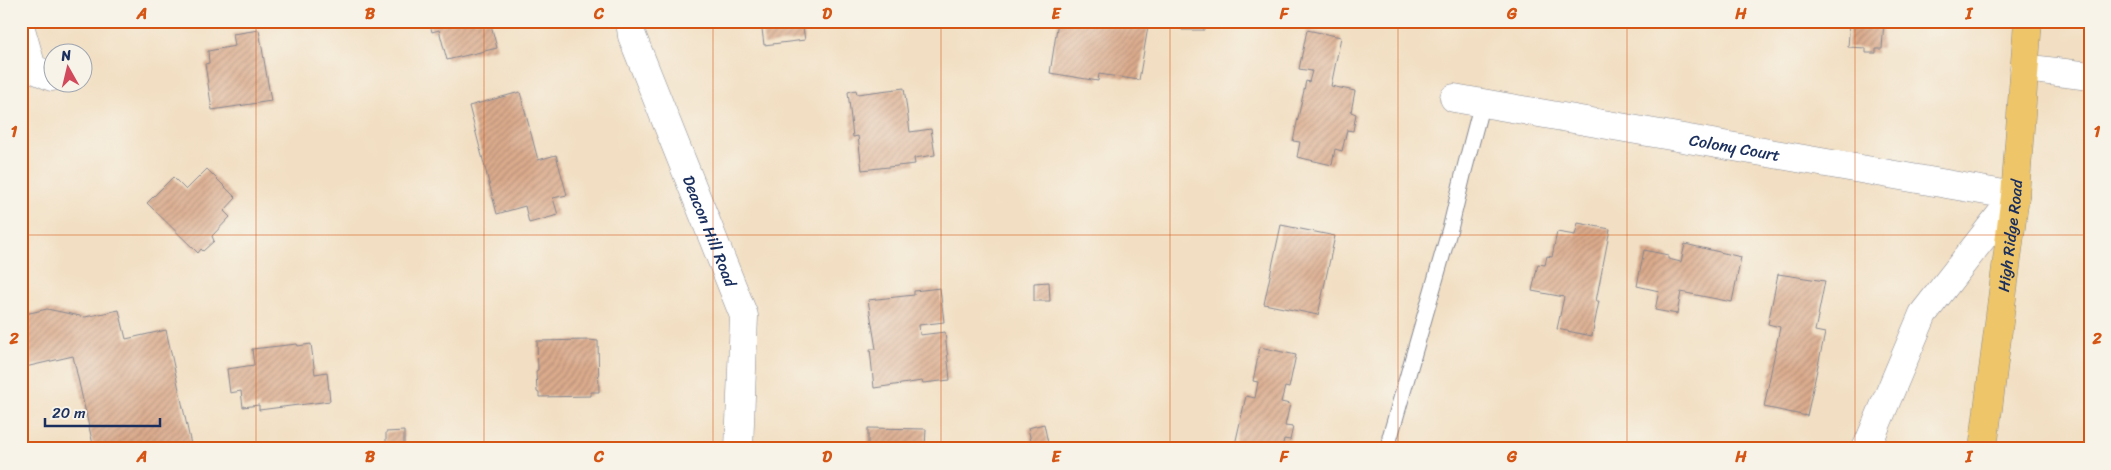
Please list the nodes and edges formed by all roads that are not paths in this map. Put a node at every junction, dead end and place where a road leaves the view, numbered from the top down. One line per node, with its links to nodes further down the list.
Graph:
1 (630, 21): 11 (street, Deacon Hill Road)
2 (2028, 21): 4 (main road, High Ridge Road)
3 (21, 29): 5 (street)
4 (2024, 68): 6 (street); 9 (main road, High Ridge Road)
5 (42, 72)
6 (2090, 76)
7 (1454, 98): 8 (street, Colony Court)
8 (1482, 103): 9 (street, Colony Court); 10 (lane)
9 (2014, 196): 12 (street); 13 (main road, High Ridge Road)
10 (1390, 437)
11 (739, 449)
12 (1866, 449)
13 (1983, 449)

